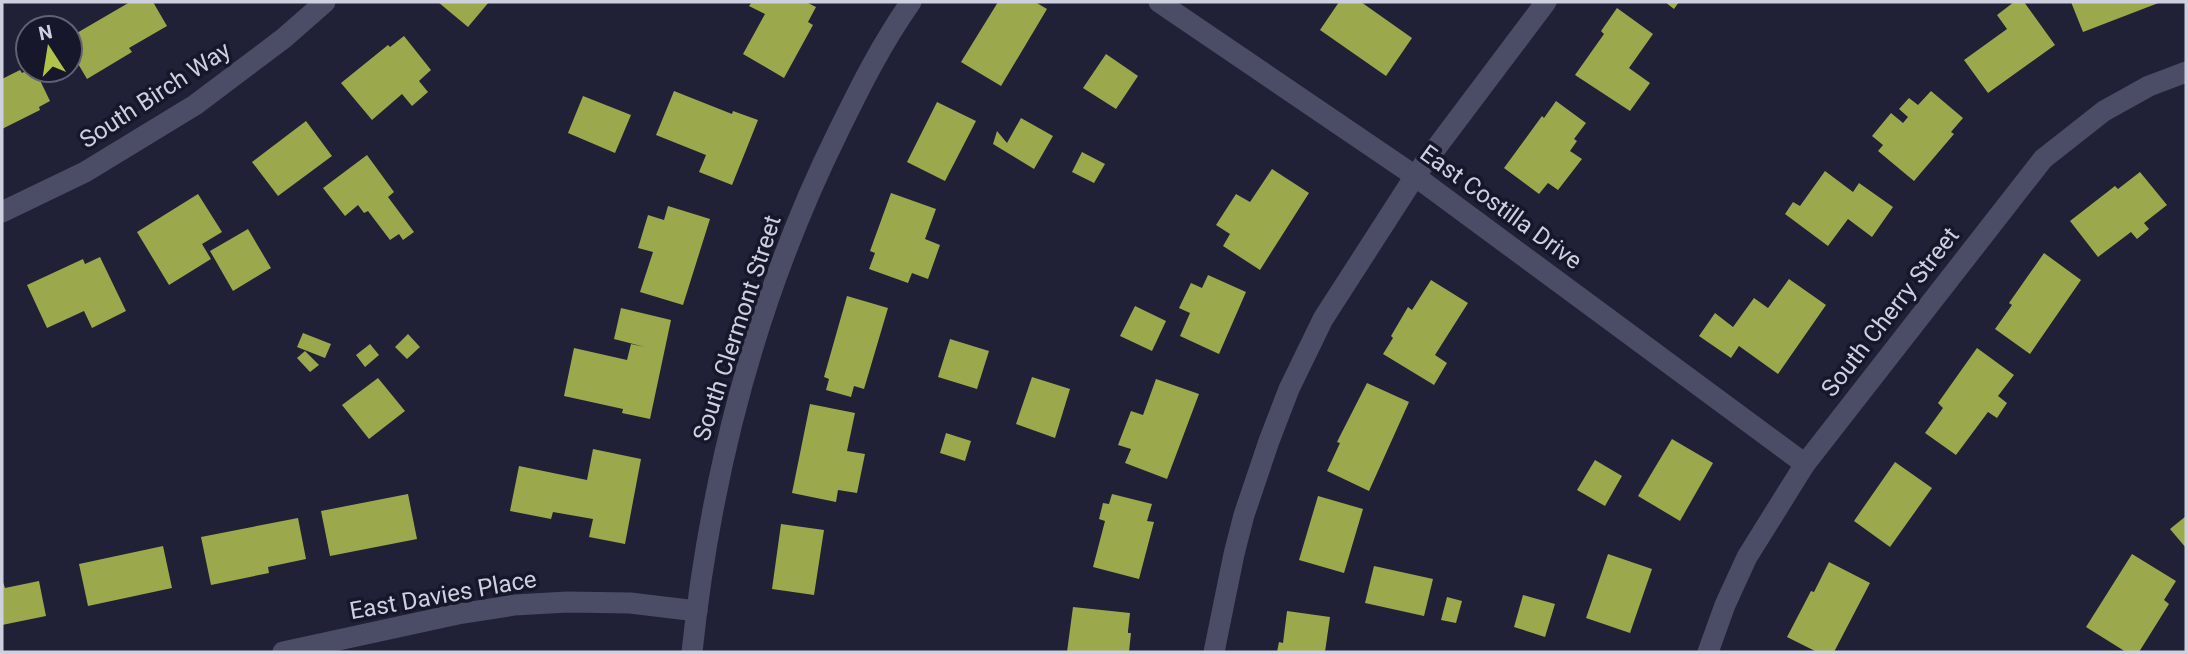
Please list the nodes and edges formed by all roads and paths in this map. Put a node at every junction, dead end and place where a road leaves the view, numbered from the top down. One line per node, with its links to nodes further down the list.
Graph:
1 (325, 2): 7 (street, South Birch Way)
2 (911, 2): 9 (street, South Clermont Street)
3 (1159, 2): 6 (street, East Costilla Drive)
4 (1546, 2): 6 (street)
5 (2186, 72): 8 (street, South Cherry Street)
6 (1415, 176): 8 (street, East Costilla Drive); 12 (street)
7 (2, 212)
8 (1805, 464): 13 (street, South Cherry Street)
9 (696, 611): 10 (street, East Davies Place); 11 (street, South Clermont Street)
10 (283, 652)
11 (692, 652)
12 (1214, 652)
13 (1708, 652)

